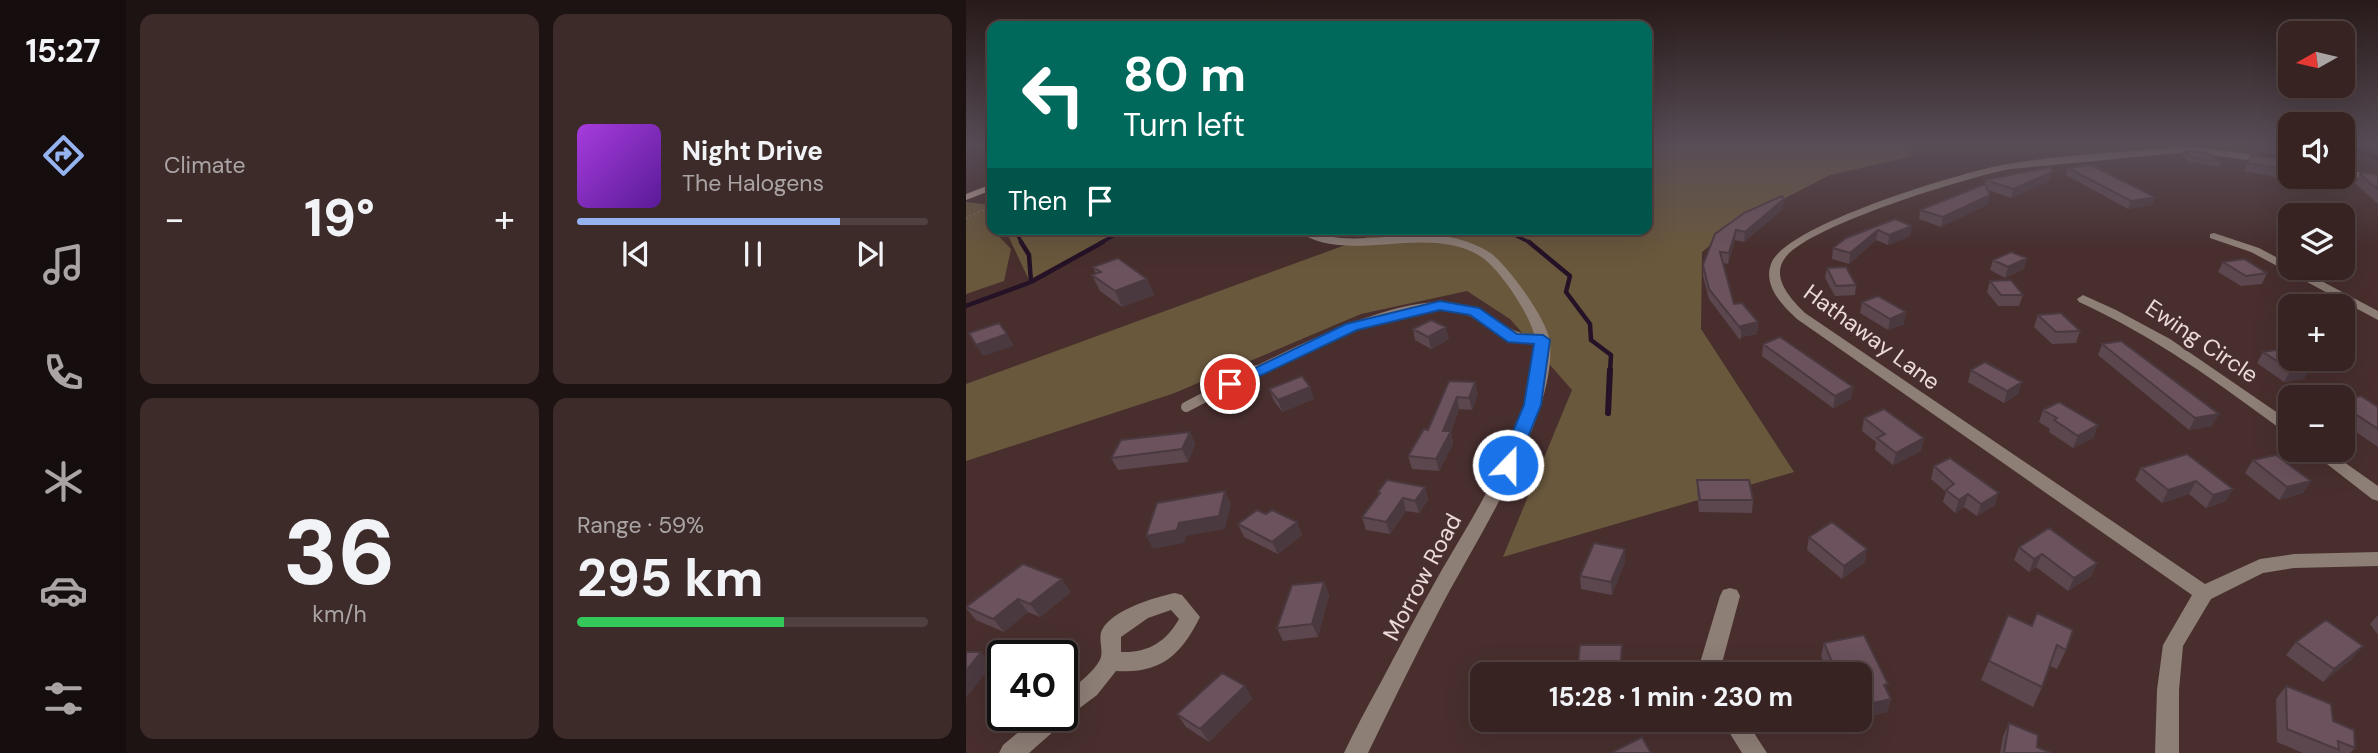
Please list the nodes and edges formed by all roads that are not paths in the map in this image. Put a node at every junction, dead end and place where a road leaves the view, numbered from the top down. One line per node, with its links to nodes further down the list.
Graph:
1 (1959, 178): 14 (street, Hathaway Lane)
2 (987, 187): 3 (main road)
3 (966, 197)
4 (1312, 235): 8 (street)
5 (2214, 236): 7 (street)
6 (2083, 299): 10 (street, Ewing Circle)
7 (2378, 316)
8 (1543, 340): 9 (lane); 22 (street, Morrow Road)
9 (1186, 407)
10 (2278, 420)
11 (2333, 462): 12 (street)
12 (2378, 495)
13 (2378, 559): 14 (street)
14 (2204, 593): 24 (street)
15 (1730, 596): 17 (street)
16 (1111, 662): 18 (street)
17 (1711, 662)
18 (1078, 696)
19 (1037, 731): 21 (street)
20 (1741, 732): 23 (street)
21 (1011, 753)
22 (1356, 753)
23 (1755, 753)
24 (2167, 753)

